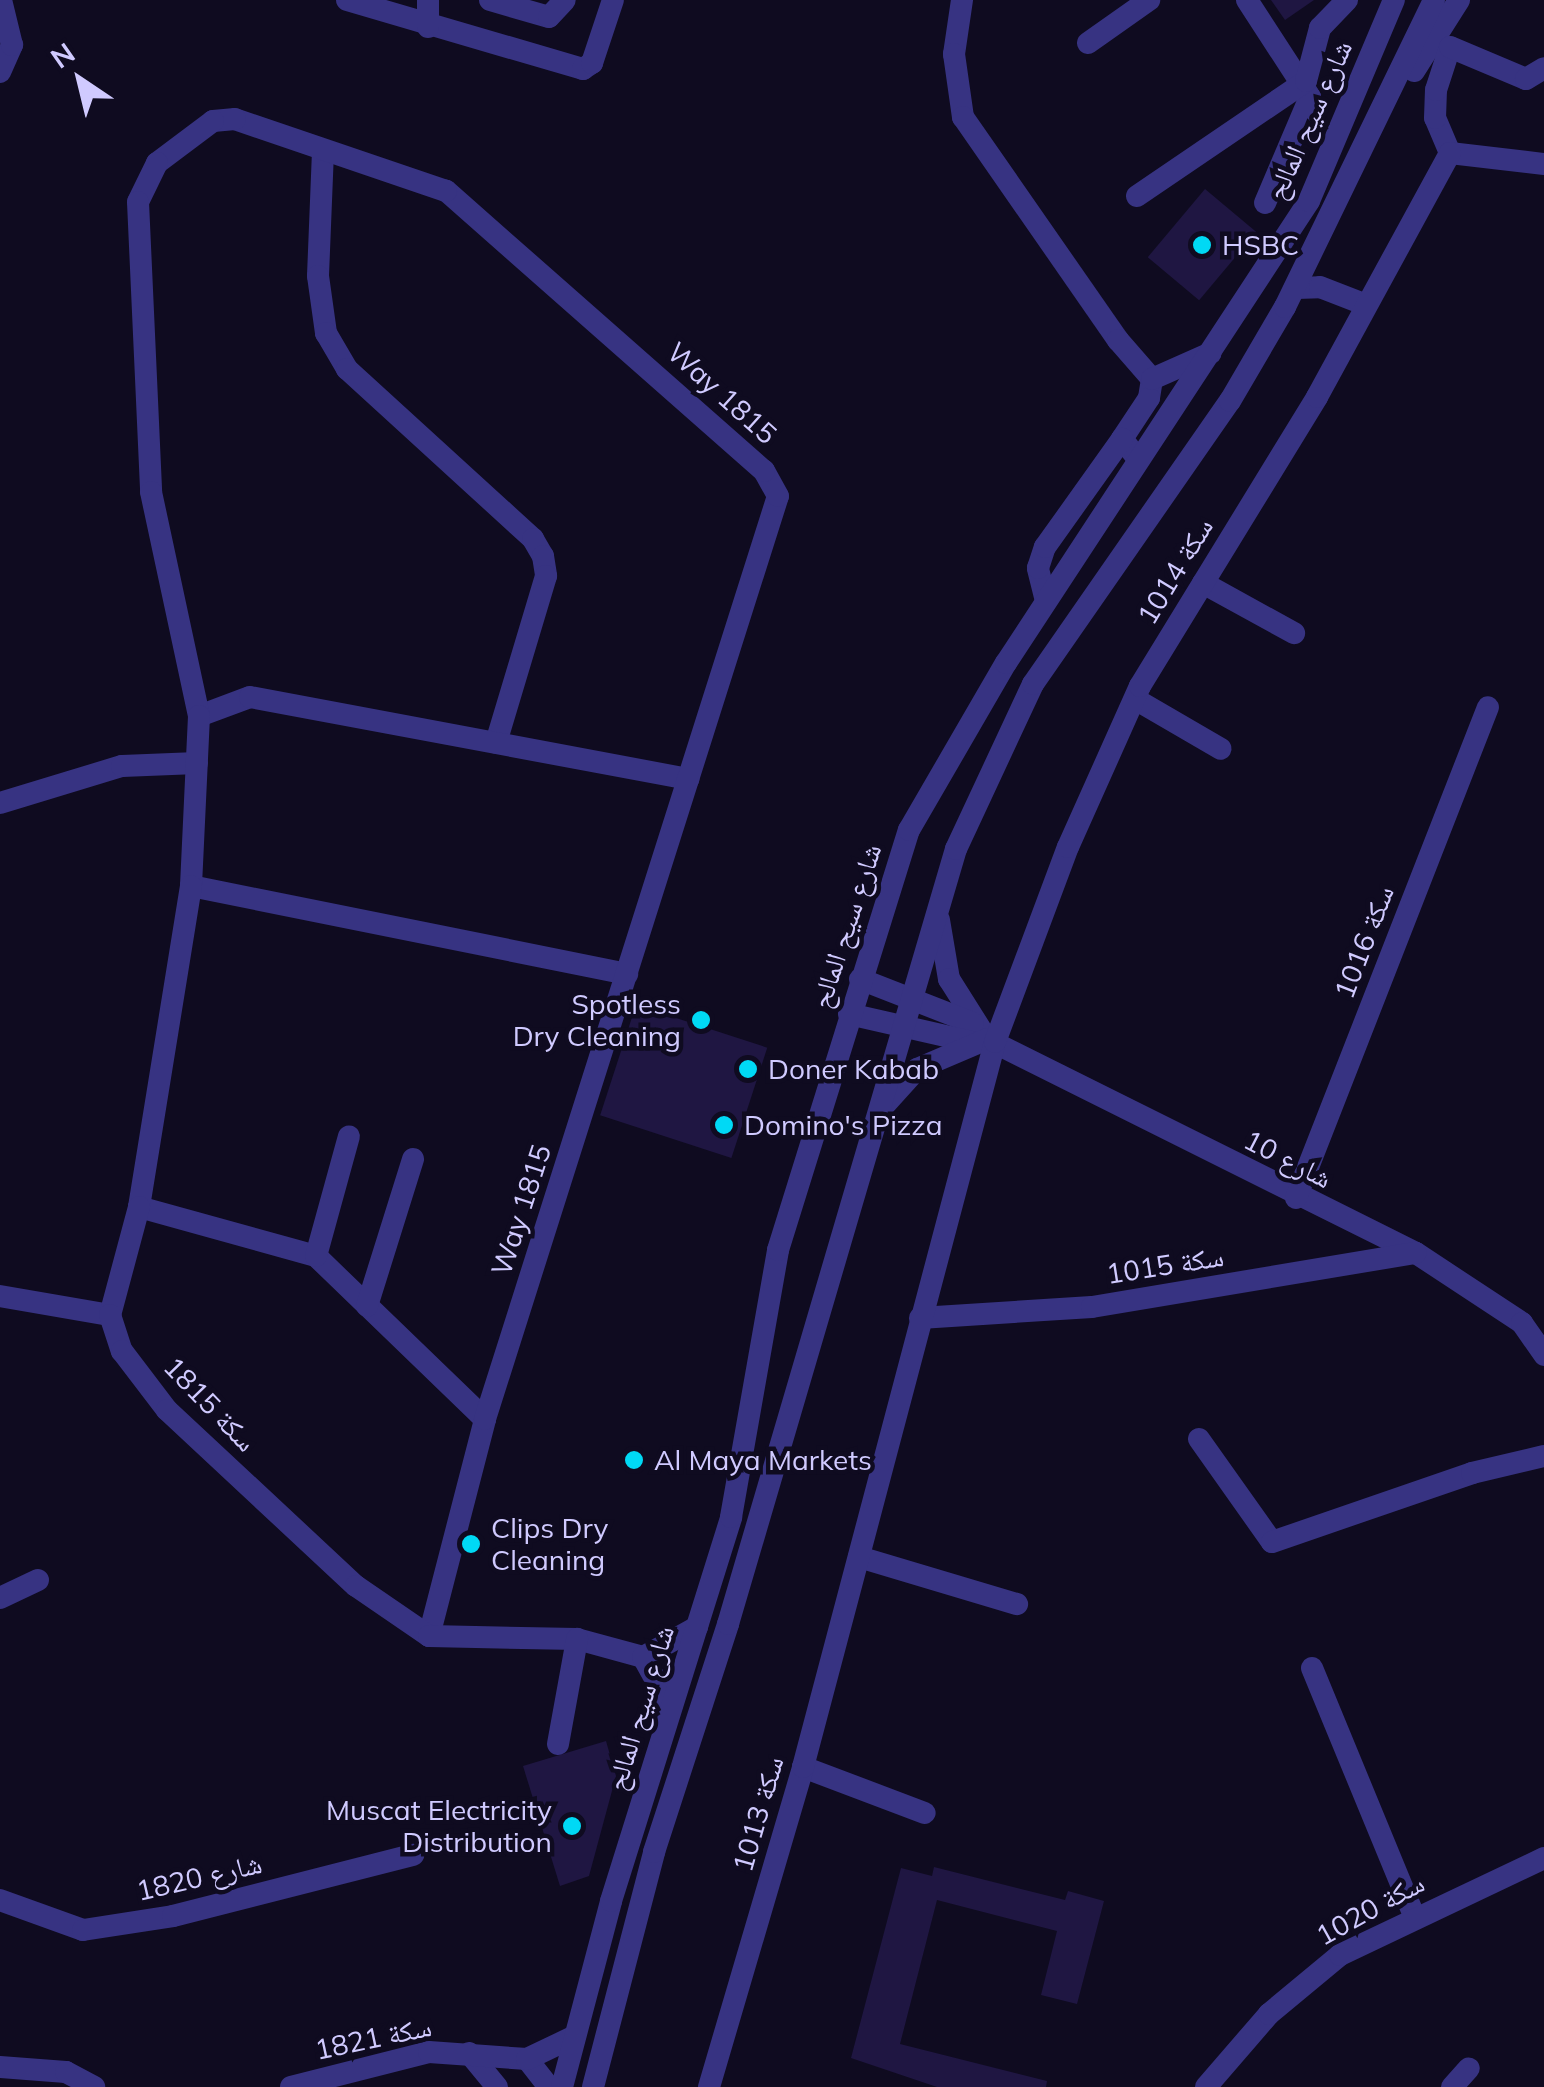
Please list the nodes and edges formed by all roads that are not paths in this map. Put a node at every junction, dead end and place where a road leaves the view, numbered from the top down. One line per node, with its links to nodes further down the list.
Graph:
1 (1, 0): 18 (street)
2 (347, 0): 15 (street)
3 (428, 0): 15 (street)
4 (490, 0): 14 (street)
5 (565, 0): 14 (street)
6 (612, 0): 15 (street)
7 (962, 0): 29 (street)
8 (1149, 0): 16 (street)
9 (1247, 0): 19 (street)
10 (1347, 0): 19 (street)
11 (1394, 0): 28 (street, شارع سيح المالح)
12 (1434, 0): 20 (street, شارع سيح المالح)
13 (1458, 0): 20 (street)
14 (523, 5)
15 (428, 27)
16 (1088, 43)
17 (1544, 68): 22 (street)
18 (0, 72)
19 (1306, 81): 24 (street); 25 (street)
20 (1381, 119): 26 (street, شارع سيح المالح)
21 (323, 151): 37 (street, Way 1815); 38 (street); 41 (street, Way 1815)
22 (1450, 153): 23 (street); 27 (street, سكة 1014)
23 (1544, 164)
24 (1137, 196)
25 (1265, 202)
26 (1296, 288): 27 (street); 44 (street, شارع سيح المالح)
27 (1364, 304): 32 (street, سكة 1014)
28 (1211, 353): 29 (street); 31 (street, شارع سيح المالح)
29 (1152, 379): 30 (street)
30 (1122, 440): 31 (street); 33 (street)
31 (1138, 459): 33 (street, شارع سيح المالح)
32 (1203, 583): 34 (street); 35 (street, سكة 1014)
33 (1046, 601): 46 (street, شارع سيح المالح)
34 (1294, 632)
35 (1134, 699): 39 (street); 50 (street, سكة 1014)
36 (1488, 708): 54 (street, سكة 1016)
37 (199, 716): 38 (street); 40 (street, Way 1815)
38 (496, 743): 41 (street)
39 (1221, 749)
40 (196, 762): 42 (street); 43 (street, Way 1815)
41 (688, 780): 45 (street, Way 1815)
42 (0, 803)
43 (191, 886): 45 (street); 55 (street)
44 (938, 910): 47 (street, شارع سيح المالح); 50 (street)
45 (628, 974): 63 (street, Way 1815)
46 (860, 979): 47 (street); 48 (street, شارع سيح المالح)
47 (909, 994): 49 (street, شارع سيح المالح); 50 (street)
48 (849, 1014): 49 (street); 70 (street, شارع سيح المالح)
49 (898, 1029): 50 (street); 51 (street, شارع سيح المالح)
50 (983, 1037): 51 (street); 54 (street, شارع 10); 61 (street, سكة 1013)
51 (872, 1122): 93 (street, شارع سيح المالح)
52 (349, 1136): 57 (street)
53 (413, 1159): 59 (street)
54 (1296, 1198): 56 (street, شارع 10)
55 (139, 1208): 57 (street); 60 (street)
56 (1416, 1254): 61 (street, سكة 1015); 62 (street, شارع 10)
57 (316, 1256): 59 (street)
58 (0, 1296): 60 (street)
59 (368, 1306): 63 (street)
60 (110, 1315): 71 (street, سكة 1815)
61 (920, 1318): 66 (street, سكة 1013)
62 (1541, 1343)
63 (485, 1420): 71 (street, Way 1815)
64 (1199, 1439): 65 (street)
65 (1544, 1456)
66 (859, 1558): 69 (street); 77 (street, سكة 1013)
67 (38, 1580): 68 (street)
68 (0, 1598)
69 (1017, 1604)
70 (696, 1627): 73 (street); 75 (street, شارع سيح المالح)
71 (429, 1636): 72 (street)
72 (578, 1639): 73 (street); 76 (street)
73 (643, 1657): 75 (street)
74 (1312, 1668): 82 (street)
75 (670, 1706): 83 (street, شارع سيح المالح)
76 (558, 1744)
77 (803, 1767): 78 (street); 94 (street, سكة 1013)
78 (926, 1813)
79 (413, 1855): 81 (street, 1820 شارع)
80 (1544, 1858): 82 (street, سكة 1020)
81 (0, 1900)
82 (1414, 1915): 95 (street, سكة 1020)
83 (572, 2036): 85 (street); 92 (street, شارع سيح المالح)
84 (469, 2053): 85 (street, سكة 1821); 89 (street, سكة 1821); 90 (street)
85 (527, 2059): 91 (street)
86 (0, 2067): 88 (street)
87 (1469, 2068): 96 (street)
88 (94, 2087)
89 (291, 2087)
90 (497, 2087)
91 (549, 2087)
92 (562, 2087)
93 (592, 2087)
94 (709, 2087)
95 (1206, 2087)
96 (1452, 2087)

